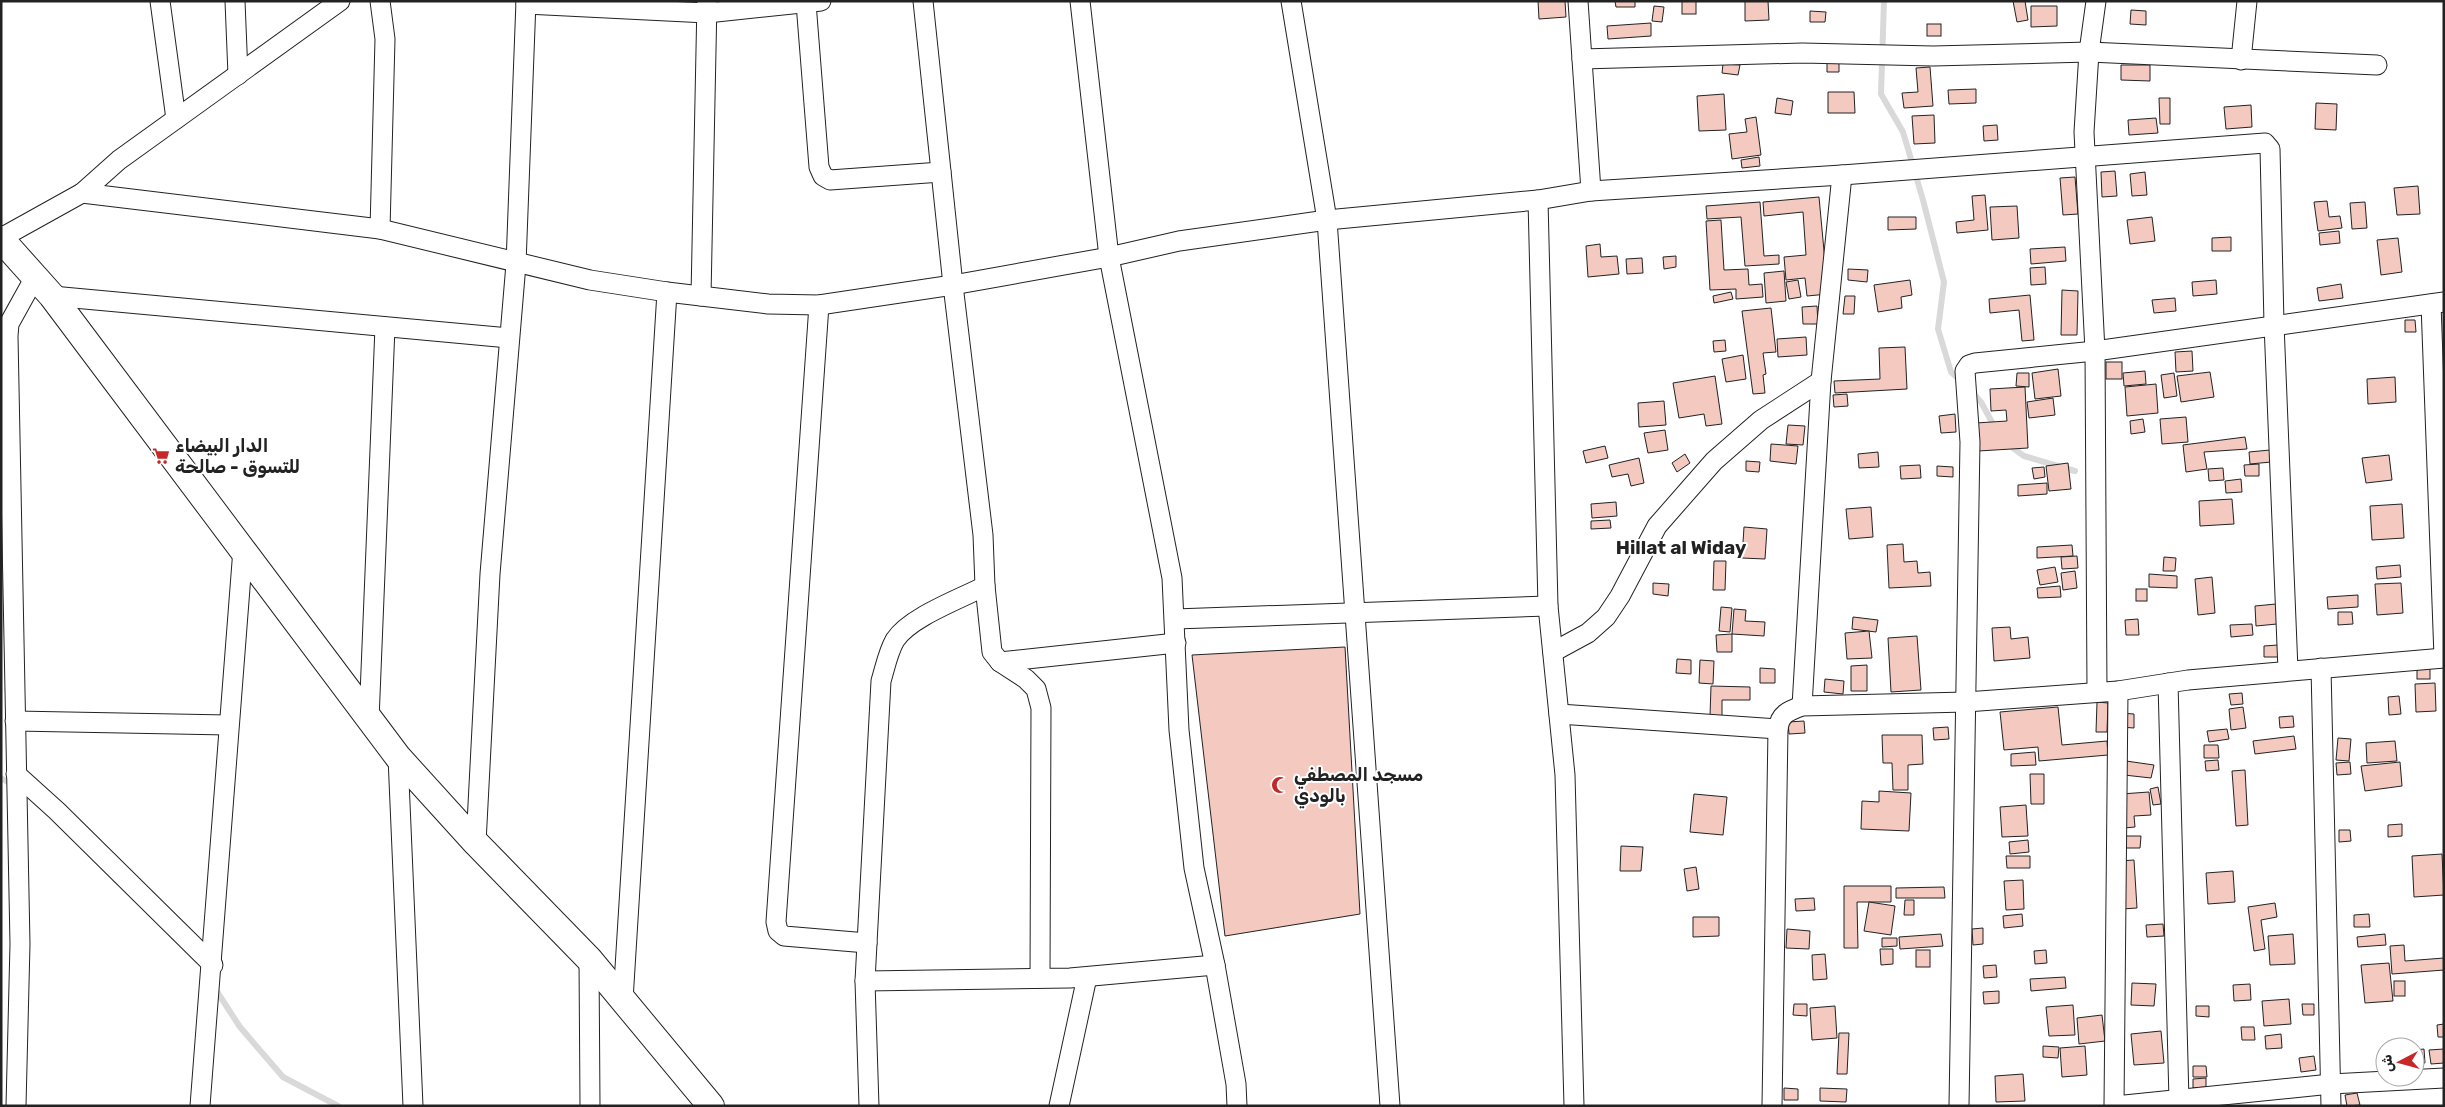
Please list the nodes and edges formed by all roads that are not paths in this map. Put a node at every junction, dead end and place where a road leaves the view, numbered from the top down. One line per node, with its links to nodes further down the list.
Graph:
1 (160, 1): 19 (street)
2 (235, 1): 18 (street)
3 (340, 1): 18 (street)
4 (380, 1): 27 (street)
5 (923, 1): 21 (street)
6 (1080, 1): 29 (street)
7 (1291, 1): 26 (street)
8 (1578, 1): 15 (street)
9 (2096, 1): 14 (street)
10 (2246, 1): 16 (street)
11 (526, 2): 13 (street); 30 (street)
12 (814, 2): 13 (street); 21 (street)
13 (707, 7): 34 (street)
14 (2089, 52): 15 (street); 16 (street); 20 (street)
15 (1582, 59): 23 (street)
16 (2241, 60): 17 (street)
17 (2377, 65)
18 (238, 75): 19 (street)
19 (176, 119): 24 (street)
20 (2085, 155): 22 (street); 37 (street); 40 (street)
21 (941, 172): 31 (street)
22 (1842, 175): 23 (street); 41 (street)
23 (1591, 191): 25 (street)
24 (82, 193): 27 (street); 28 (street)
25 (1538, 200): 26 (street); 44 (street)
26 (1327, 220): 29 (street); 45 (street)
27 (380, 229): 30 (street)
28 (1, 238): 32 (street)
29 (1109, 257): 31 (street); 46 (street)
30 (516, 264): 33 (street); 39 (street)
31 (953, 285): 36 (street); 43 (street)
32 (44, 286): 38 (street); 42 (street); 49 (street)
33 (667, 292): 34 (street); 74 (street)
34 (702, 296): 36 (street)
35 (2437, 303): 37 (street); 50 (street)
36 (819, 305): 67 (street)
37 (2274, 324): 40 (street); 53 (street)
38 (385, 327): 39 (street); 60 (street)
39 (510, 338): 66 (street)
40 (2095, 351): 55 (street); 57 (street)
41 (1821, 380): 48 (street); 58 (street)
42 (243, 549): 60 (street); 62 (street)
43 (985, 586): 51 (street); 67 (street)
44 (1548, 606): 45 (street); 48 (street)
45 (1355, 613): 46 (street); 86 (street)
46 (1175, 619): 47 (street)
47 (1176, 643): 51 (street); 69 (street)
48 (1553, 652): 59 (street)
49 (8, 654): 61 (street)
50 (2444, 658): 52 (street)
51 (1000, 662): 72 (street)
52 (2321, 668): 53 (street); 76 (street)
53 (2288, 670): 54 (street)
54 (2168, 683): 56 (street); 77 (street)
55 (2097, 690): 56 (street); 57 (street)
56 (2118, 691): 90 (street)
57 (1966, 702): 58 (street); 89 (street)
58 (1802, 706): 63 (street)
59 (1559, 714): 63 (street); 87 (street)
60 (369, 720): 64 (street)
61 (15, 721): 62 (street); 65 (street)
62 (228, 725): 70 (street)
63 (1778, 729): 88 (street)
64 (398, 757): 66 (street); 80 (street)
65 (16, 774): 70 (street); 78 (street)
66 (476, 843): 68 (street)
67 (867, 942): 73 (street)
68 (589, 959): 74 (street); 81 (street)
69 (1215, 965): 71 (street); 85 (street)
70 (213, 966): 79 (street)
71 (1087, 976): 72 (street); 84 (street)
72 (1040, 978): 73 (street)
73 (865, 981): 83 (street)
74 (623, 1000): 82 (street)
75 (2444, 1078): 76 (street)
76 (2331, 1084): 77 (street); 91 (street)
77 (2179, 1100): 90 (street)
78 (16, 1106)
79 (200, 1106)
80 (413, 1106)
81 (590, 1106)
82 (711, 1106)
83 (868, 1106)
84 (1059, 1106)
85 (1236, 1106)
86 (1390, 1106)
87 (1574, 1106)
88 (1772, 1106)
89 (1959, 1106)
90 (2115, 1106)
91 (2331, 1106)

